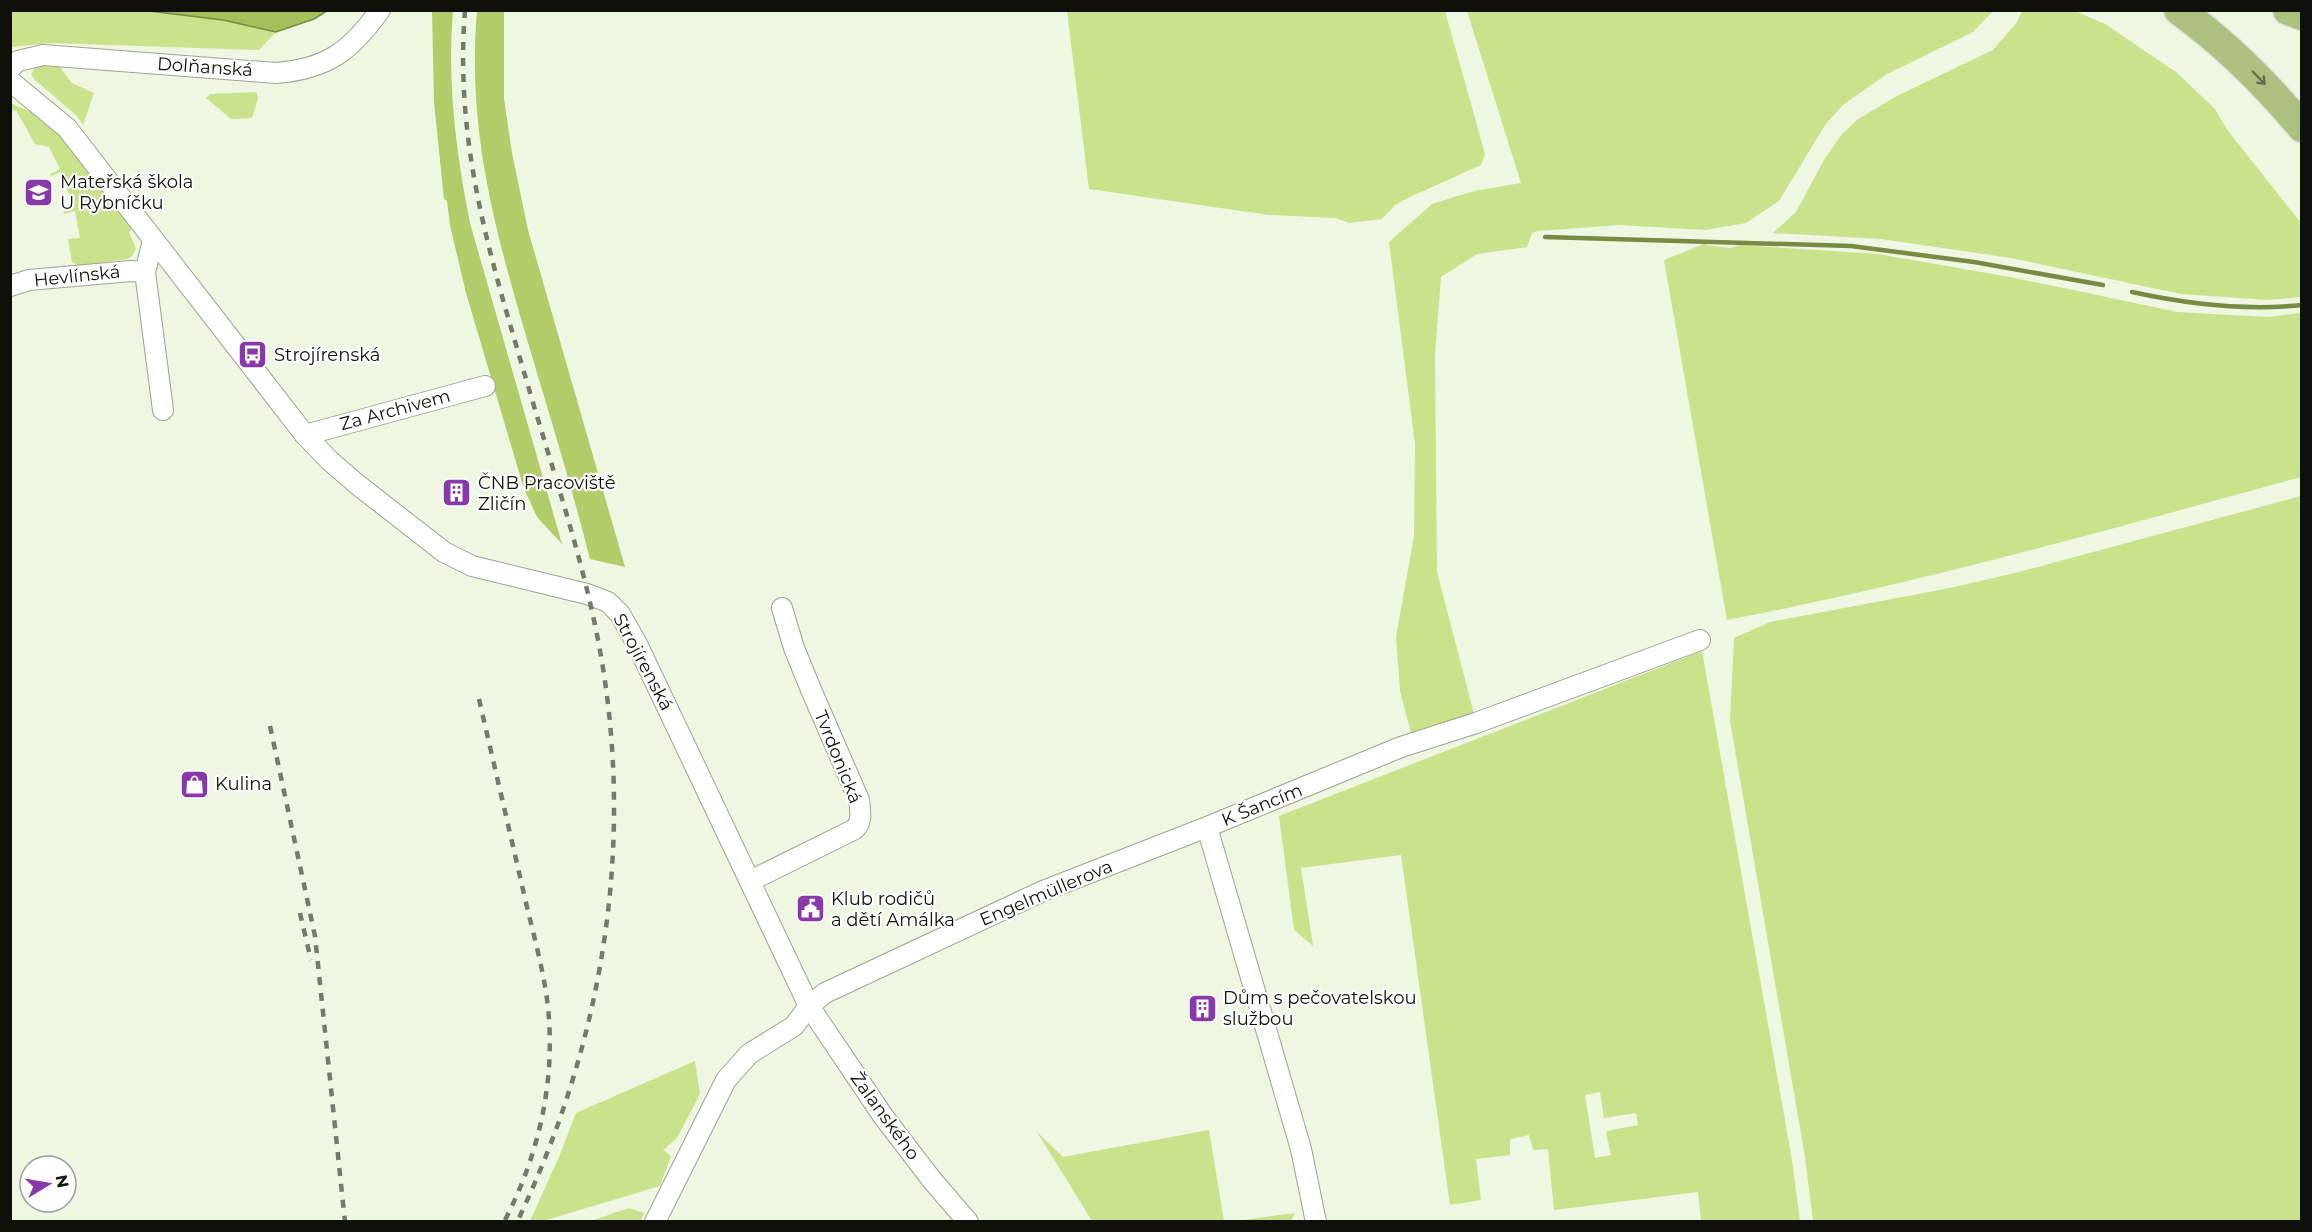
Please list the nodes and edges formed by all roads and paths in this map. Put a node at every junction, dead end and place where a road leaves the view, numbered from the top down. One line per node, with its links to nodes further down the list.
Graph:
1 (380, 10): 5 (street, Dolňanská)
2 (2179, 10): 7 (highway, one-way to 7)
3 (2288, 10): 4 (highway)
4 (2301, 15)
5 (10, 68)
6 (10, 81): 8 (street, Strojírenská)
7 (2301, 127)
8 (153, 241): 9 (street); 13 (street, Strojírenská)
9 (145, 272): 10 (street, Hevlínská); 12 (street)
10 (10, 286)
11 (485, 386): 13 (street, Za Archivem)
12 (164, 410)
13 (305, 435): 17 (street, Strojírenská)
14 (782, 608): 17 (street, Tvrdonická)
15 (1700, 640): 16 (street, K Šancím)
16 (1207, 827): 18 (street, Engelmüllerova); 21 (street, K Šancím)
17 (750, 881): 18 (street, Strojírenská)
18 (809, 1006): 19 (street, Engelmüllerova); 20 (street, Žalanského)
19 (655, 1221)
20 (968, 1221)
21 (1316, 1221)

